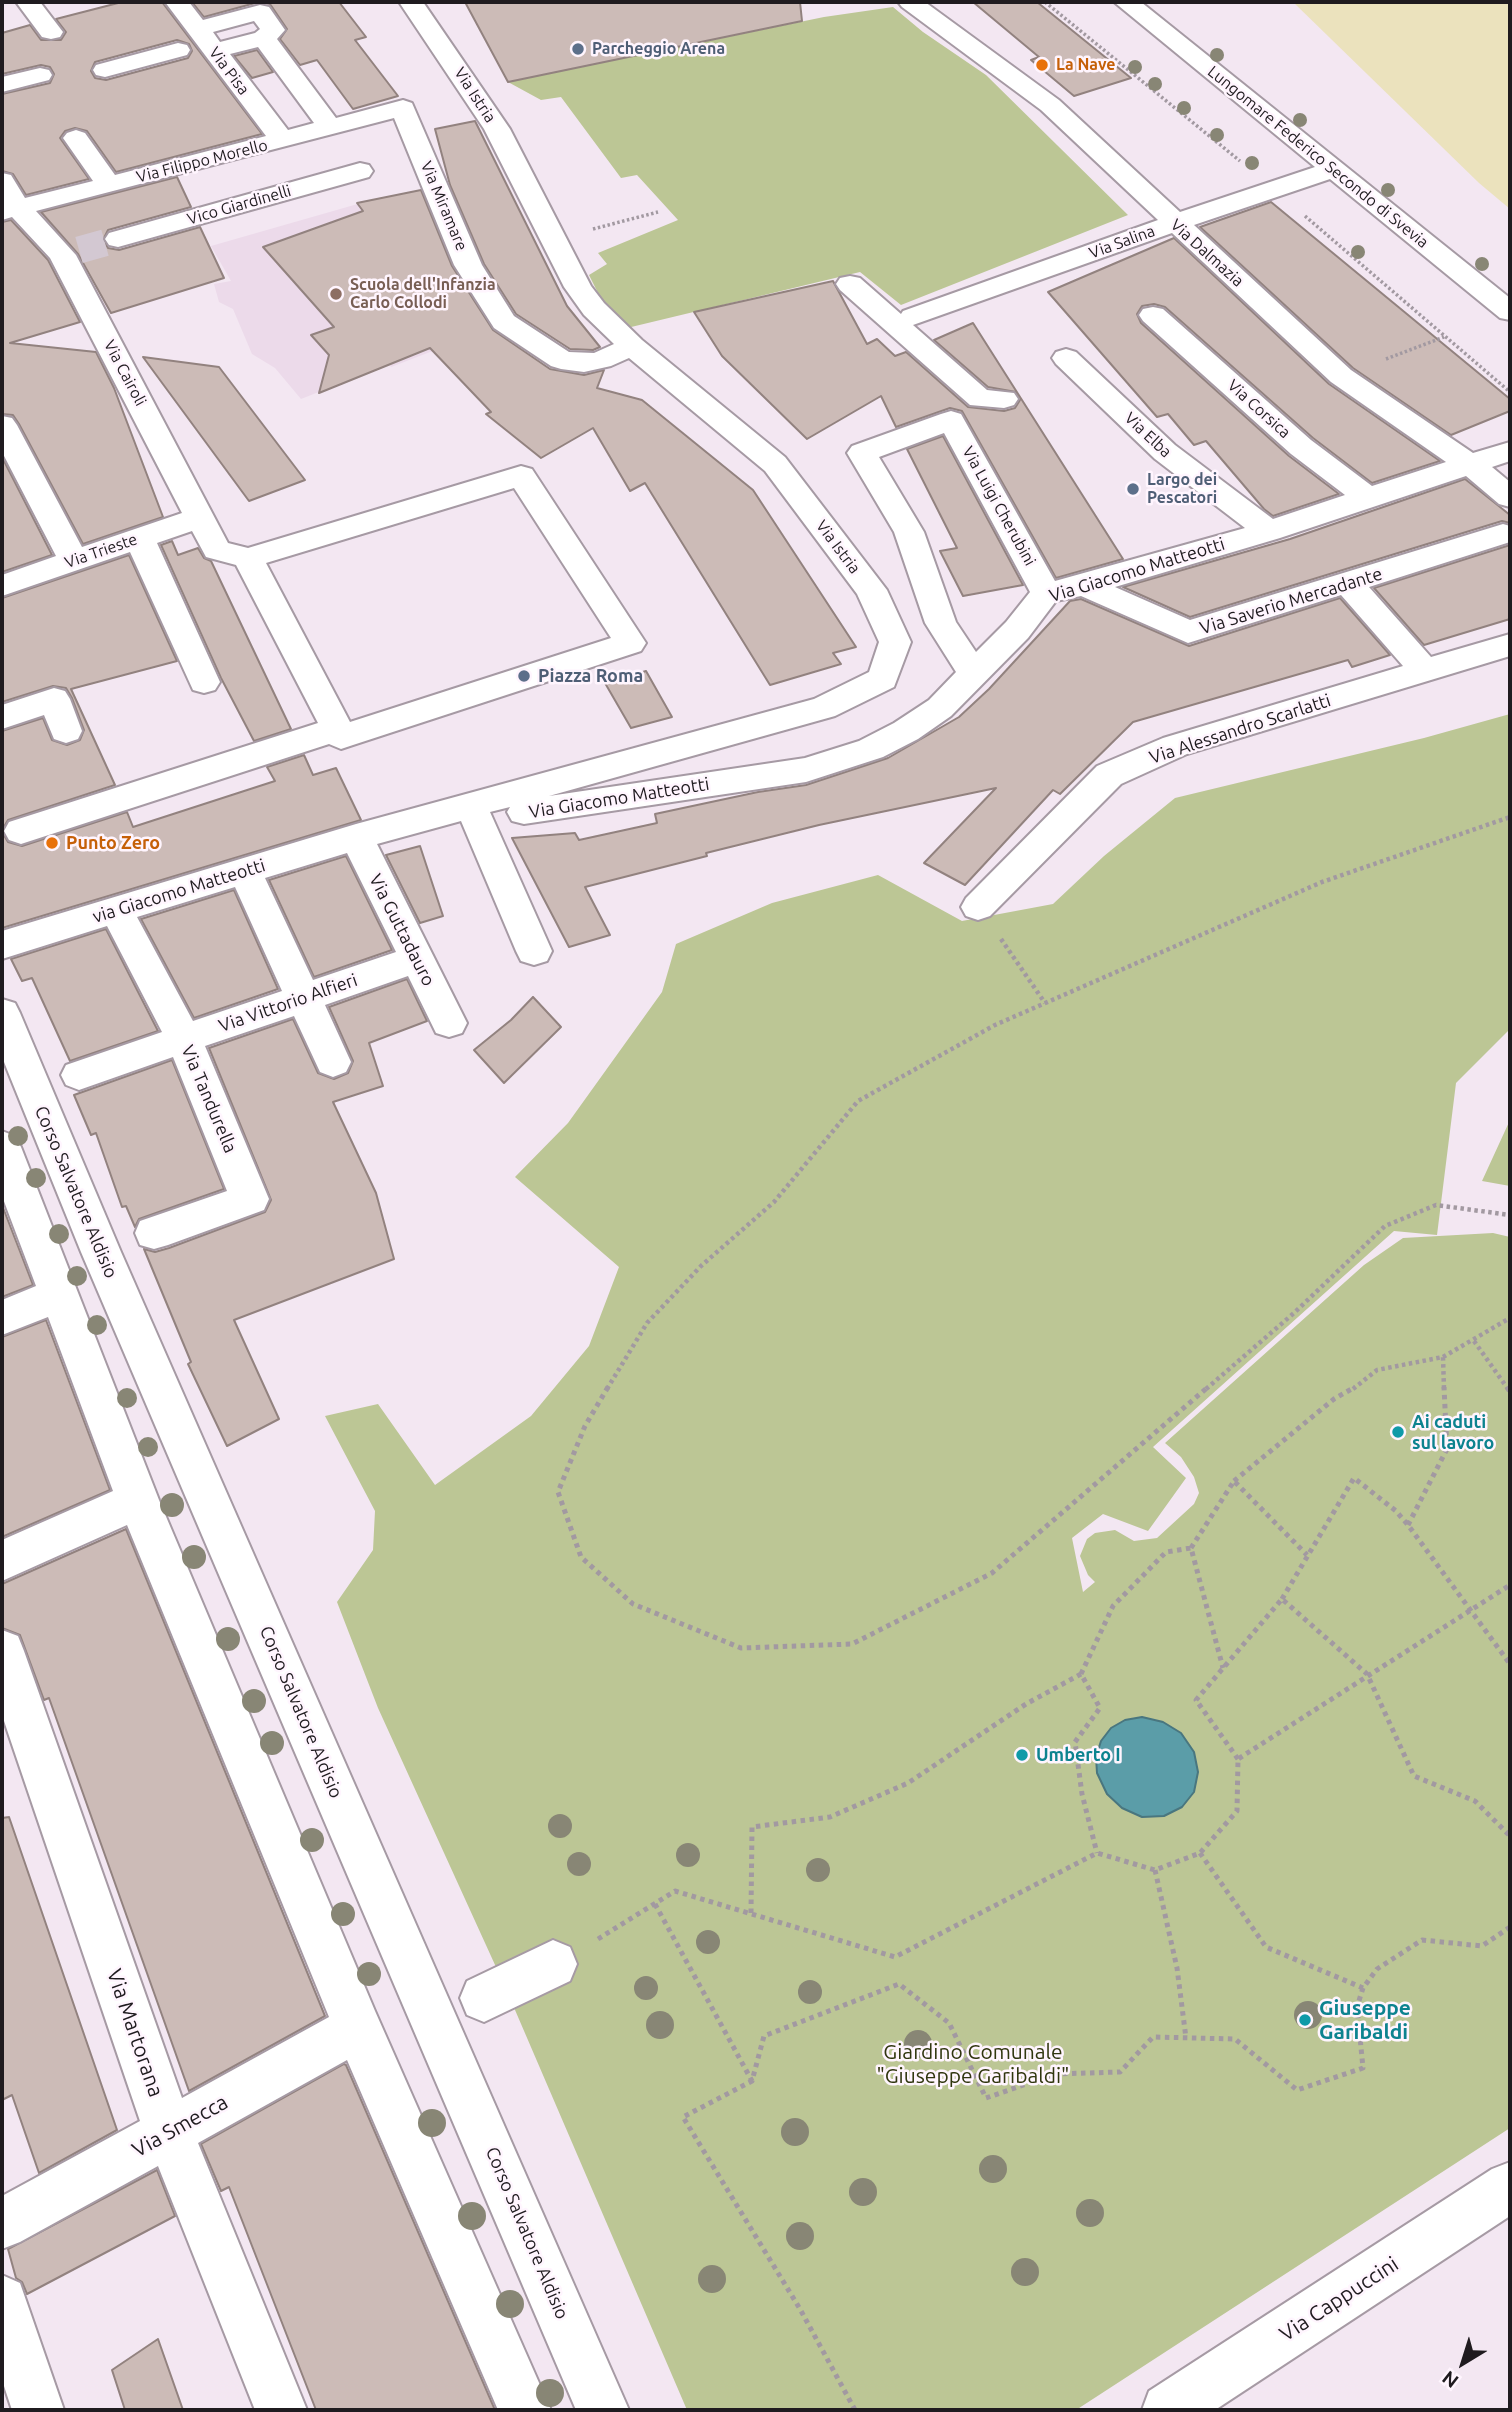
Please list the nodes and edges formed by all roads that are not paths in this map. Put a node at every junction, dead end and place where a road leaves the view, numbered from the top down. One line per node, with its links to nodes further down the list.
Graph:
1 (28, 2): 6 (street); 7 (street)
2 (411, 2): 29 (street, Via Istria)
3 (910, 2): 23 (street, Via Dalmazia)
4 (1126, 2): 18 (street, Lungomare Federico Secondo di Svevia)
5 (172, 4): 10 (street, Via Pisa)
6 (2, 9)
7 (51, 32)
8 (143, 38): 10 (street)
9 (264, 38): 10 (street); 10 (street); 15 (street)
10 (202, 47): 11 (street); 17 (street, Via Pisa)
11 (105, 70)
12 (40, 75): 13 (street)
13 (2, 85)
14 (402, 108): 15 (street, Via Filippo Morello); 29 (street, Via Miramare)
15 (330, 127): 17 (street, Via Filippo Morello)
16 (76, 138): 21 (street)
17 (282, 140): 21 (street, Via Filippo Morello)
18 (1332, 170): 23 (street, Via Salina); 26 (street, Lungomare Federico Secondo di Svevia)
19 (360, 171): 24 (street, Vico Giardinelli)
20 (2, 181): 22 (street, Via Cairoli)
21 (109, 185): 22 (street, Via Filippo Morello)
22 (10, 210): 37 (street, Via Cairoli)
23 (1174, 223): 28 (street, Via Salina); 34 (street, Via Dalmazia)
24 (118, 239)
25 (850, 284): 31 (street)
26 (1510, 312)
27 (1153, 315): 36 (street, Via Corsica)
28 (914, 317)
29 (632, 346): 56 (street, Via Istria)
30 (1066, 358): 38 (street, Via Elba)
31 (1004, 399)
32 (2, 425): 42 (street)
33 (1510, 451): 34 (street, Via Giacomo Matteotti)
34 (1472, 466): 35 (street, Via Dalmazia); 36 (street, Via Giacomo Matteotti)
35 (1510, 497)
36 (1368, 498): 38 (street, Via Giacomo Matteotti)
37 (201, 517): 40 (street, Via Trieste); 41 (street, Via Cairoli)
38 (1269, 531): 44 (street, Via Giacomo Matteotti)
39 (1503, 534): 43 (street, Via Saverio Mercadante)
40 (139, 538): 42 (street, Via Trieste); 50 (street)
41 (248, 558): 52 (street); 52 (street)
42 (74, 561): 45 (street, Via Trieste)
43 (1348, 583): 44 (street, Via Saverio Mercadante); 48 (street)
44 (1084, 585): 46 (street, Via Giacomo Matteotti)
45 (2, 586)
46 (1046, 593): 49 (street, Via Giacomo Matteotti); 49 (street, Via Luigi Cherubini)
47 (1510, 645): 48 (street, Via Alessandro Scarlatti)
48 (1426, 671): 58 (street, Via Alessandro Scarlatti)
49 (973, 673): 54 (street, Via Giacomo Matteotti)
50 (204, 682)
51 (2, 717): 53 (street)
52 (337, 729): 55 (street)
53 (66, 731)
54 (477, 819): 56 (street, Via Giacomo Matteotti); 61 (street)
55 (21, 831)
56 (356, 837): 57 (street, via Giacomo Matteotti); 62 (street, Via Guttadauro)
57 (245, 871): 59 (street, via Giacomo Matteotti); 63 (street)
58 (978, 907)
59 (117, 910): 60 (street, via Giacomo Matteotti); 66 (street, Via Tandurella)
60 (2, 945)
61 (534, 951)
62 (416, 958): 63 (street, Via Vittorio Alfieri); 65 (street, Via Guttadauro)
63 (304, 998): 66 (street, Via Vittorio Alfieri); 67 (street)
64 (2, 1013): 86 (street, Corso Salvatore Aldisio)
65 (449, 1023)
66 (184, 1039): 68 (street, Via Vittorio Alfieri); 70 (street, Via Tandurella)
67 (333, 1062)
68 (79, 1075)
69 (2, 1147): 71 (street)
70 (154, 1233)
71 (59, 1294): 72 (street); 73 (street)
72 (2, 1318)
73 (138, 1500): 74 (street); 78 (street)
74 (2, 1561)
75 (2, 1651): 79 (street, Via Martorana)
76 (553, 1964): 77 (street)
77 (484, 1998)
78 (358, 2028): 79 (street, Via Smecca); 85 (street)
79 (170, 2133): 81 (street, Via Smecca); 84 (street, Via Martorana)
80 (1510, 2187): 87 (street, Via Cappuccini)
81 (2, 2224)
82 (2, 2301): 83 (street)
83 (38, 2410)
84 (281, 2410)
85 (525, 2410)
86 (603, 2410)
87 (1168, 2410)

